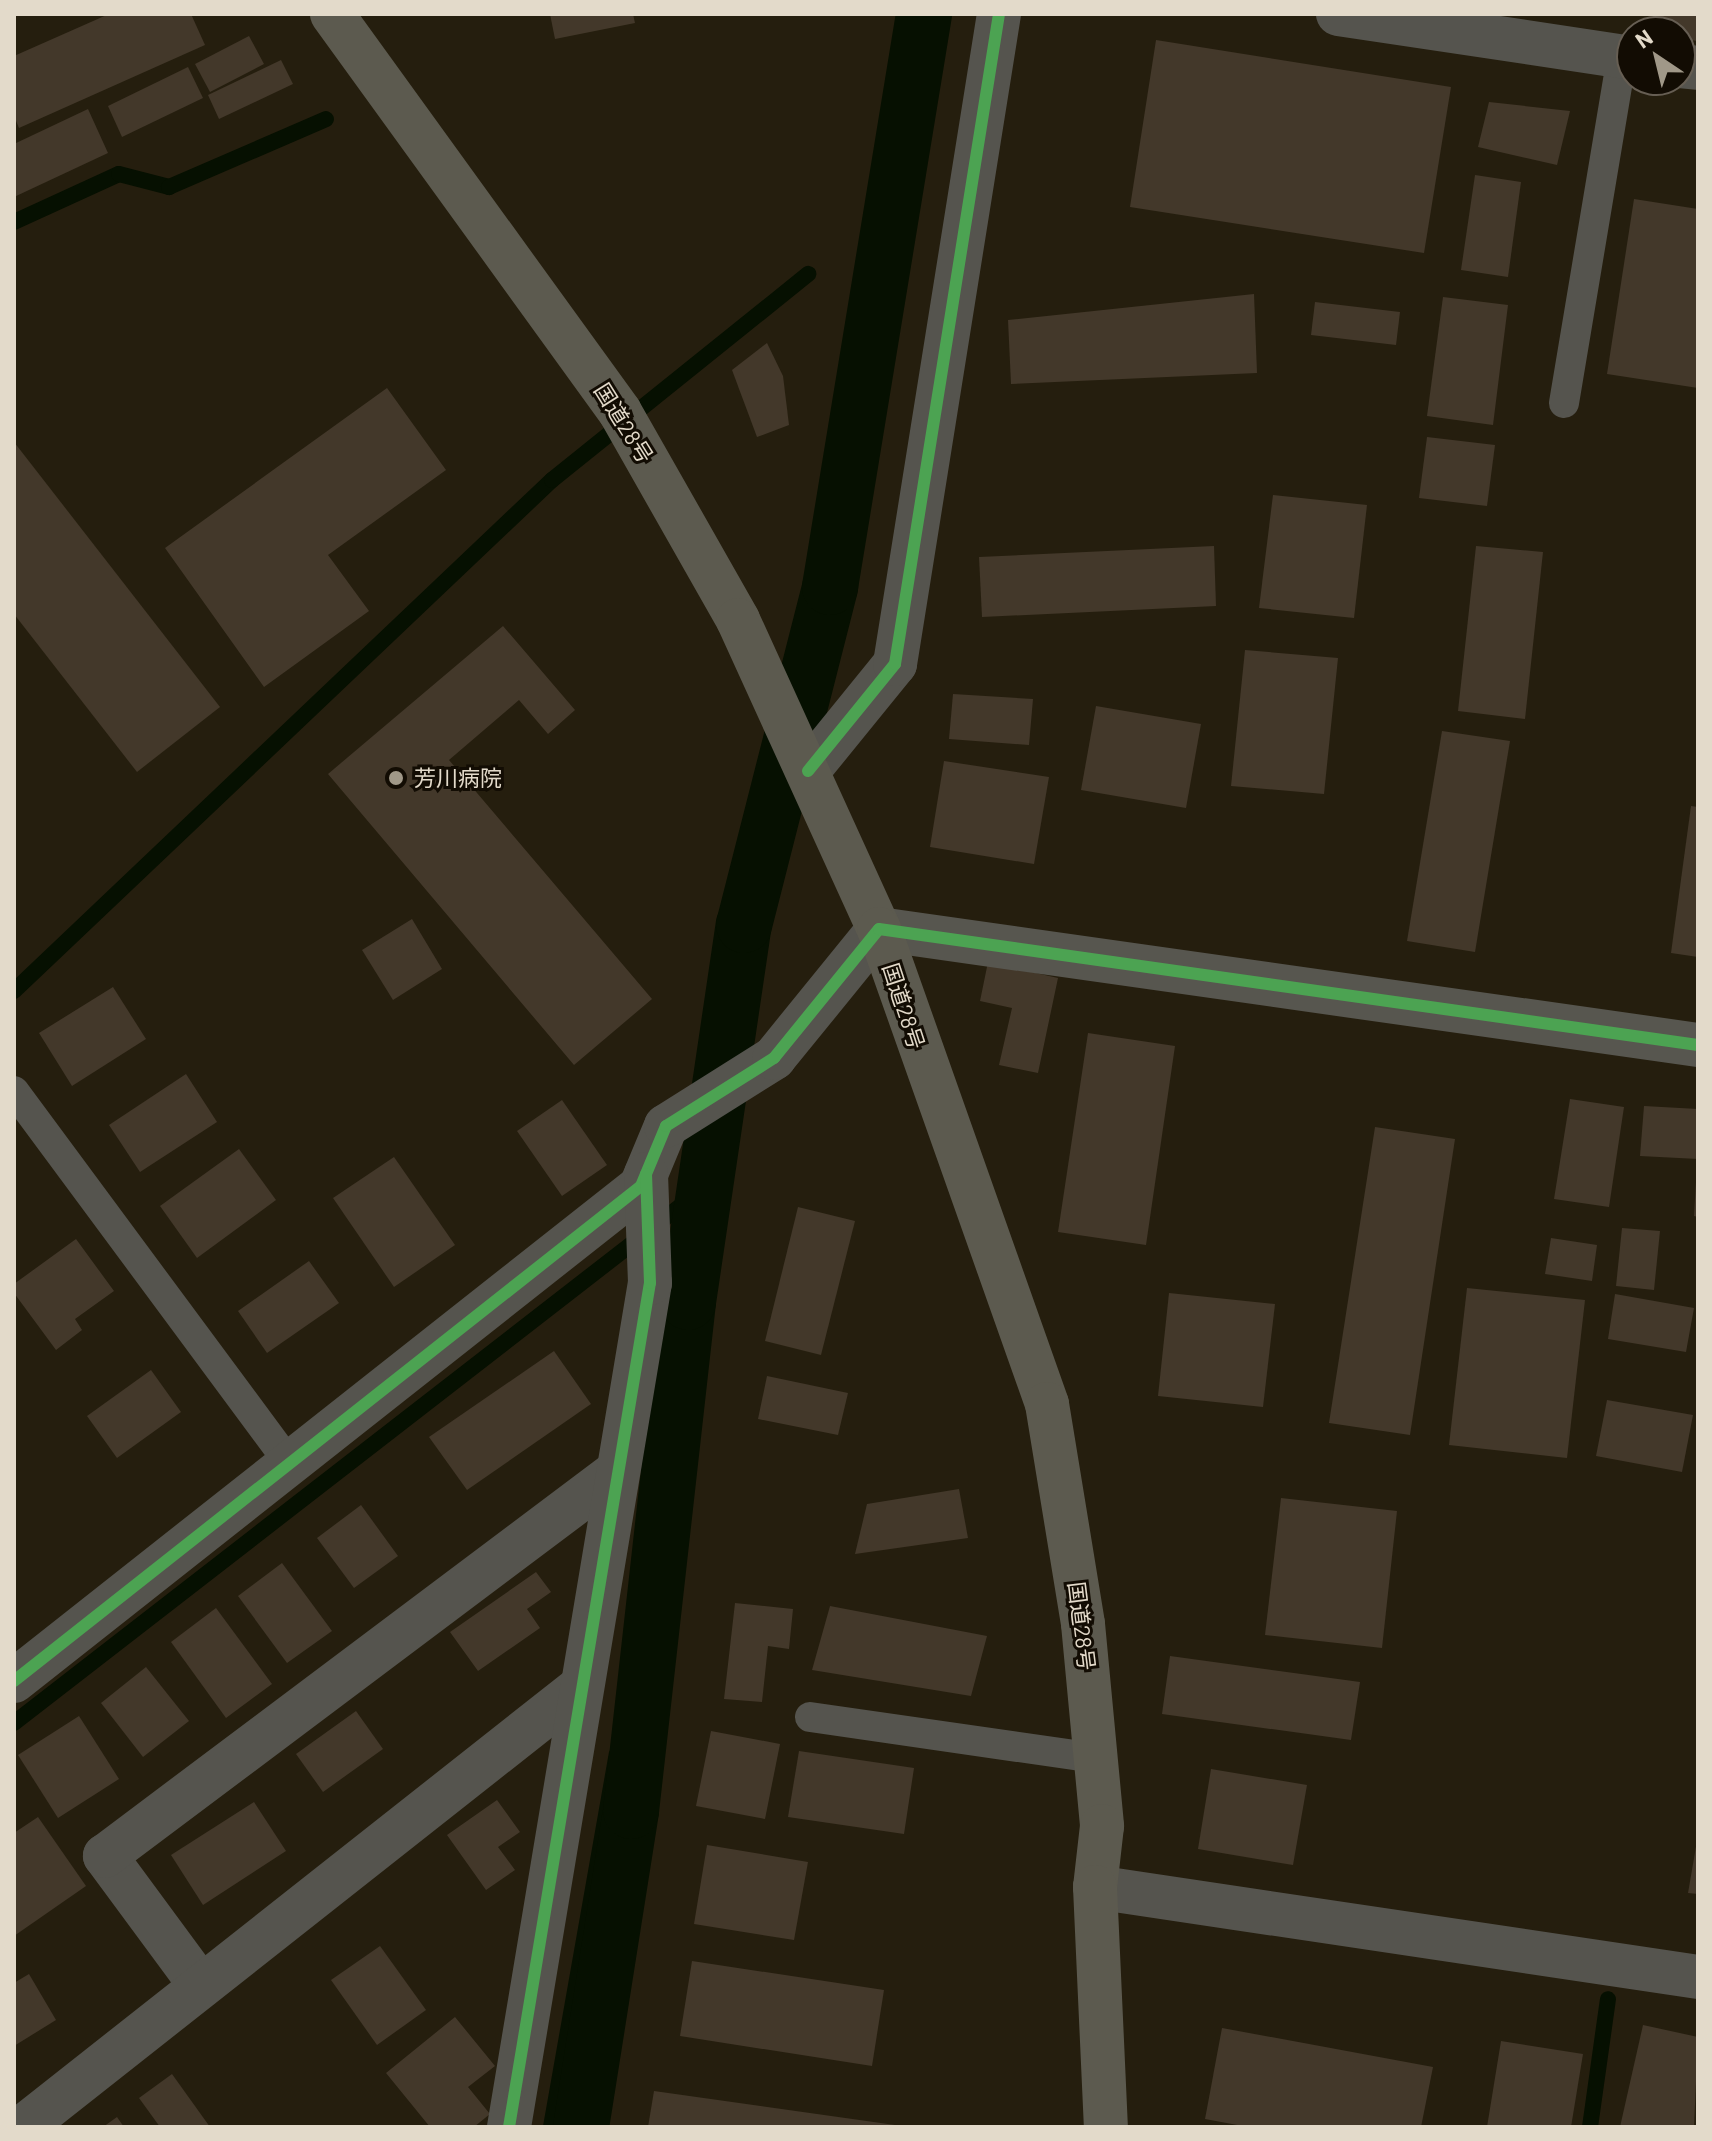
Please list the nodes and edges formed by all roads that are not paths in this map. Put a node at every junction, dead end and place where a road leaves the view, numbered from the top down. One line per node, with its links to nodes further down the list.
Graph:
1 (332, 14): 7 (highway, 国道28号)
2 (999, 14): 7 (street)
3 (1338, 14): 4 (street)
4 (1616, 56)
5 (1620, 96): 6 (lane)
6 (1564, 403)
7 (808, 771): 8 (highway, 国道28号)
8 (879, 929): 9 (street); 11 (street); 17 (highway, 国道28号)
9 (1698, 1045)
10 (14, 1091): 12 (lane)
11 (646, 1174): 12 (street); 13 (street)
12 (289, 1462): 14 (street)
13 (618, 1471): 15 (street); 20 (street)
14 (14, 1681)
15 (582, 1686): 20 (street); 22 (street)
16 (810, 1717): 17 (lane)
17 (1096, 1758): 18 (highway, 国道28号)
18 (1095, 1887): 19 (street); 23 (highway, 国道28号)
19 (1698, 1977)
20 (201, 1986): 21 (street)
21 (23, 2127)
22 (509, 2127)
23 (1106, 2127)

